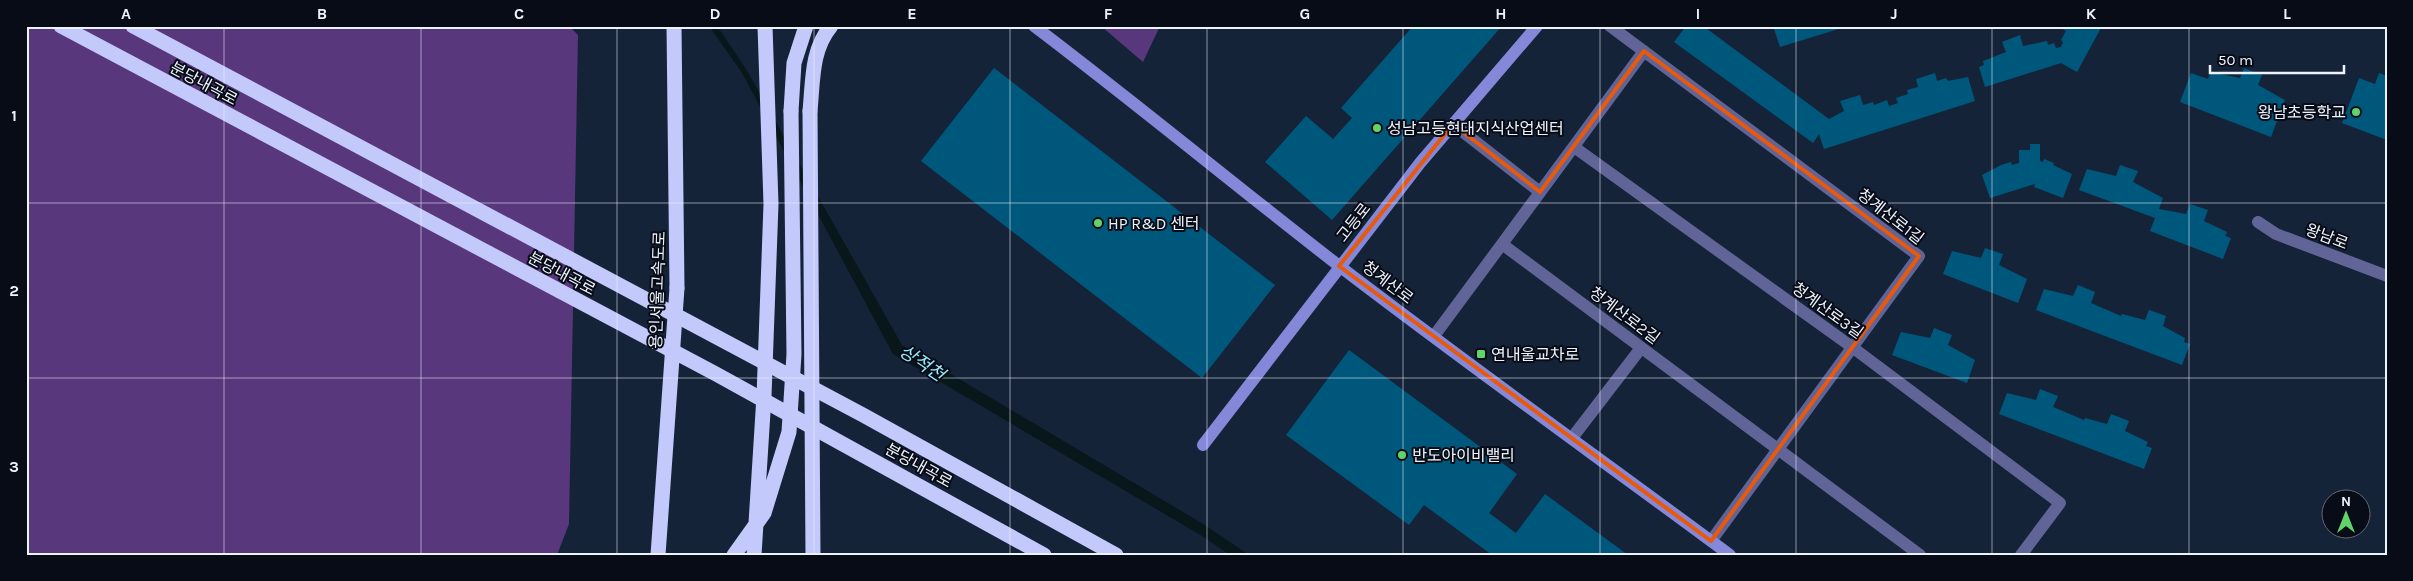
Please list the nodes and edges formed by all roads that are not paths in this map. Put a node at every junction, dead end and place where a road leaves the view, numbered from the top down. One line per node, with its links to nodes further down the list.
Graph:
1 (61, 26): 29 (highway, 분당내곡로)
2 (133, 26): 30 (highway, 분당내곡로)
3 (674, 26): 25 (highway, 용인서울고속도로, bridge)
4 (765, 26): 27 (highway, bridge)
5 (806, 26): 26 (highway, bridge)
6 (831, 26): 28 (highway, bridge)
7 (1034, 26): 16 (main road, 청계산로)
8 (1537, 26): 11 (main road, 고등로)
9 (1610, 26): 10 (street, 청계산로1길)
10 (1644, 51): 12 (street); 19 (street, 청계산로1길)
11 (1453, 124): 13 (street); 16 (main road, 고등로)
12 (1574, 147): 13 (street); 19 (street, 청계산로3길)
13 (1540, 192): 15 (street)
14 (2258, 222): 17 (street, 왕남로)
15 (1502, 244): 18 (street); 20 (street, 청계산로2길)
16 (1339, 266): 18 (main road, 청계산로); 22 (main road, 고등로)
17 (2387, 276)
18 (1434, 336): 21 (main road, 청계산로)
19 (1852, 347): 23 (street, 청계산로1길); 33 (street, 청계산로3길)
20 (1641, 348): 21 (street); 23 (street, 청계산로2길)
21 (1572, 438): 24 (main road, 청계산로)
22 (1203, 445)
23 (1777, 450): 24 (street, 청계산로1길); 32 (street, 청계산로2길)
24 (1711, 541): 31 (main road, 청계산로)
25 (658, 555)
26 (734, 555)
27 (754, 555)
28 (814, 555)
29 (1044, 555)
30 (1116, 555)
31 (1730, 555)
32 (1920, 555)
33 (2021, 555)

